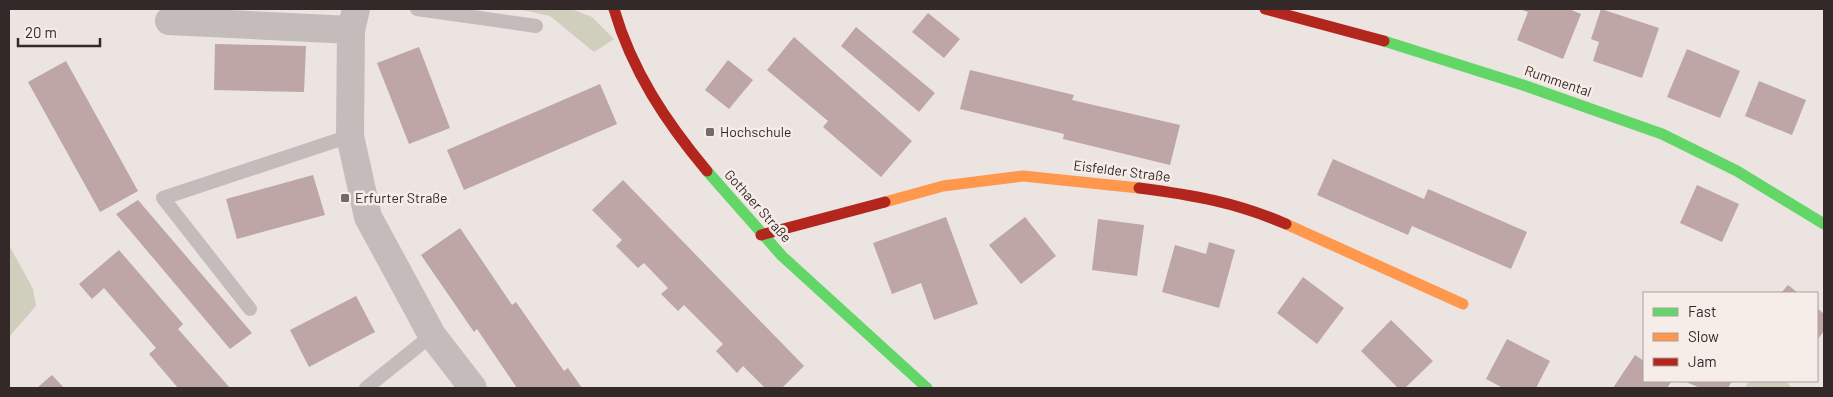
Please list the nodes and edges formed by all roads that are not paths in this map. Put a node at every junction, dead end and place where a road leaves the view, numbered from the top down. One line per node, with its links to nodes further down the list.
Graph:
1 (417, 9): 6 (lane)
2 (614, 9): 9 (street, Gothaer Straße)
3 (1265, 9): 8 (street, Rummental)
4 (353, 19): 5 (street); 7 (street)
5 (169, 20)
6 (536, 26)
7 (350, 136): 11 (lane); 12 (street)
8 (1824, 224)
9 (762, 235): 10 (street, Eisfelder Straße); 15 (street, Gothaer Straße)
10 (1464, 304)
11 (250, 309)
12 (432, 336): 13 (lane); 14 (street)
13 (366, 388)
14 (473, 388)
15 (927, 388)

